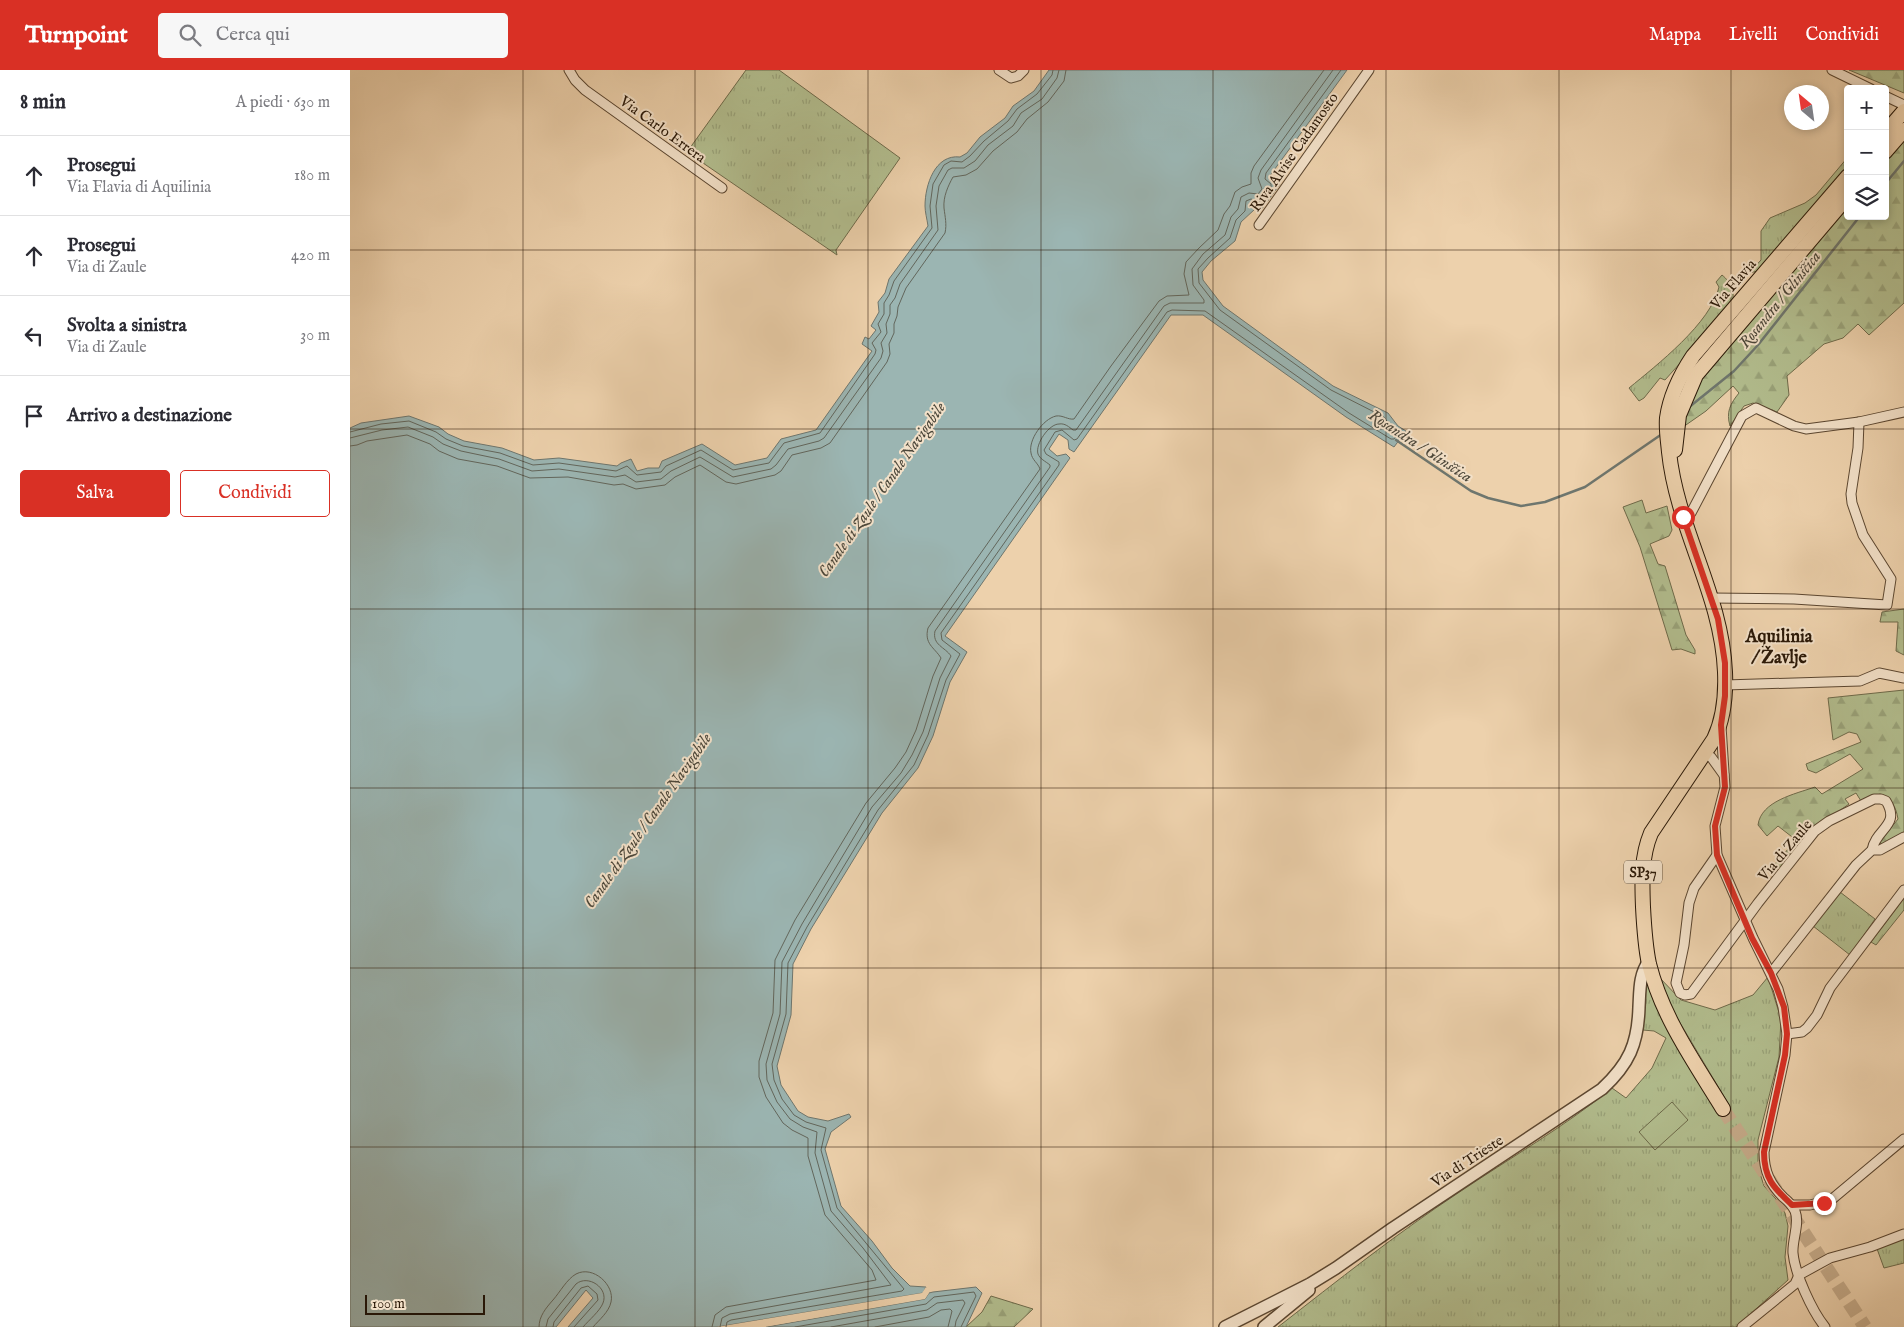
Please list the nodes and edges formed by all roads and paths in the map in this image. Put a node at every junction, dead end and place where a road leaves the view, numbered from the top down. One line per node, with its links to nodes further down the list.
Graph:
1 (569, 70): 14 (street, Via Carlo Errera)
2 (999, 70): 3 (street)
3 (1024, 70)
4 (1369, 70): 16 (street, Riva Alvise Cadamosto)
5 (1832, 70): 6 (street)
6 (1863, 85)
7 (1889, 98): 8 (street)
8 (1904, 104)
9 (1904, 111): 10 (main road)
10 (1888, 130)
11 (1904, 130): 12 (main road)
12 (1889, 147)
13 (1844, 181): 19 (main road, Via Flavia / SP37)
14 (722, 188)
15 (1844, 201): 19 (main road, Via Flavia / SP37)
16 (1259, 225)
17 (1904, 412): 18 (street)
18 (1859, 422): 20 (street); 21 (street)
19 (1673, 480): 20 (main road, SP37)
20 (1683, 517): 21 (main road, SP37)
21 (1712, 598): 23 (main road, SP37)
22 (1904, 678): 23 (street)
23 (1725, 685): 24 (main road, SP37)
24 (1721, 725): 25 (main road, SP37); 26 (street)
25 (1706, 753): 26 (street); 32 (main road, SP37)
26 (1724, 775): 29 (street)
27 (1904, 837): 28 (street, Via di Zaule)
28 (1872, 850): 31 (street, Via di Zaule); 33 (street, Via di Zaule)
29 (1717, 855): 31 (street); 31 (street, Via di Zaule)
30 (1904, 890): 34 (street)
31 (1745, 922): 33 (street)
32 (1649, 962): 35 (main road, SP37); 39 (street, Via di Trieste)
33 (1771, 973): 34 (street)
34 (1787, 1034): 37 (street)
35 (1723, 1109)
36 (1904, 1139): 37 (street)
37 (1792, 1205): 40 (street)
38 (1904, 1234): 40 (street)
39 (1336, 1268): 41 (street, Via di Trieste); 42 (street)
40 (1799, 1275): 43 (street); 44 (street)
41 (1225, 1327)
42 (1264, 1327)
43 (1742, 1327)
44 (1825, 1327)

